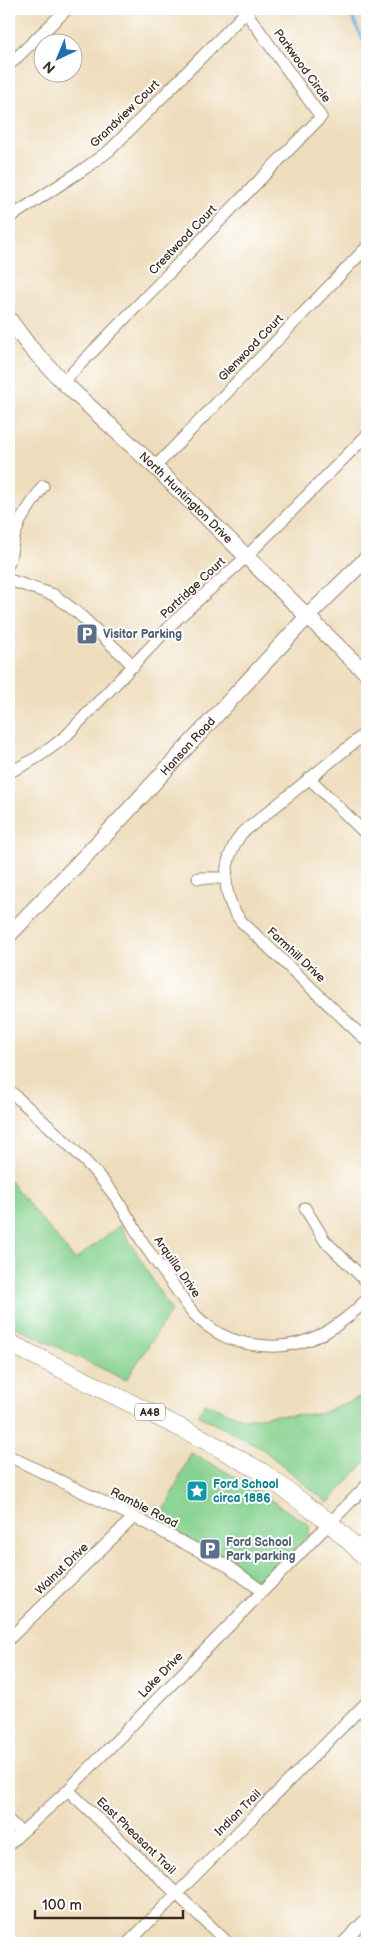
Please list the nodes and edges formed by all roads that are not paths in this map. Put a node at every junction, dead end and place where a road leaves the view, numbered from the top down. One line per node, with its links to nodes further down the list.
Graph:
1 (67, 9): 3 (street)
2 (244, 10): 4 (street, Parkwood Circle); 5 (street, Grandview Court)
3 (9, 65)
4 (321, 117): 8 (street, Crestwood Court)
5 (9, 218)
6 (367, 247): 10 (street, Glenwood Court)
7 (9, 319): 8 (street, North Huntington Drive)
8 (63, 382): 10 (street, North Huntington Drive)
9 (367, 435): 12 (street, Partridge Court)
10 (155, 468): 12 (street, North Huntington Drive)
11 (43, 486): 14 (street)
12 (245, 558): 16 (street, North Huntington Drive); 17 (street, Partridge Court)
13 (367, 558): 16 (street, Hanson Road)
14 (9, 563)
15 (9, 580): 17 (street)
16 (307, 617): 18 (street, North Huntington Drive); 25 (street, Hanson Road)
17 (134, 666): 20 (street, Partridge Court)
18 (367, 673)
19 (367, 732): 21 (street, Farmhill Drive)
20 (9, 772)
21 (309, 778): 22 (street); 24 (street, Farmhill Drive)
22 (367, 835)
23 (198, 878): 24 (street)
24 (226, 878): 26 (street, Farmhill Drive)
25 (9, 935)
26 (367, 1040)
27 (9, 1090): 30 (street, Arquilla Drive)
28 (305, 1208): 29 (street)
29 (367, 1282)
30 (367, 1300)
31 (9, 1343): 35 (main road, A48)
32 (9, 1456): 34 (street, Ramble Road)
33 (367, 1485): 35 (street, Lake Drive)
34 (134, 1517): 37 (street, Ramble Road); 38 (street, Walnut Drive)
35 (330, 1523): 36 (main road, A48); 37 (street, Lake Drive)
36 (367, 1558)
37 (262, 1591): 40 (street, Lake Drive)
38 (9, 1640)
39 (367, 1702): 44 (street, Indian Trail)
40 (68, 1790): 42 (street, Lake Drive); 44 (street, East Pheasant Trail)
41 (9, 1821): 42 (street)
42 (21, 1832): 43 (street, Lake Drive)
43 (9, 1844)
44 (177, 1894): 46 (street, Indian Trail); 47 (street, East Pheasant Trail)
45 (367, 1918): 48 (street)
46 (128, 1943)
47 (228, 1943)
48 (343, 1943)

